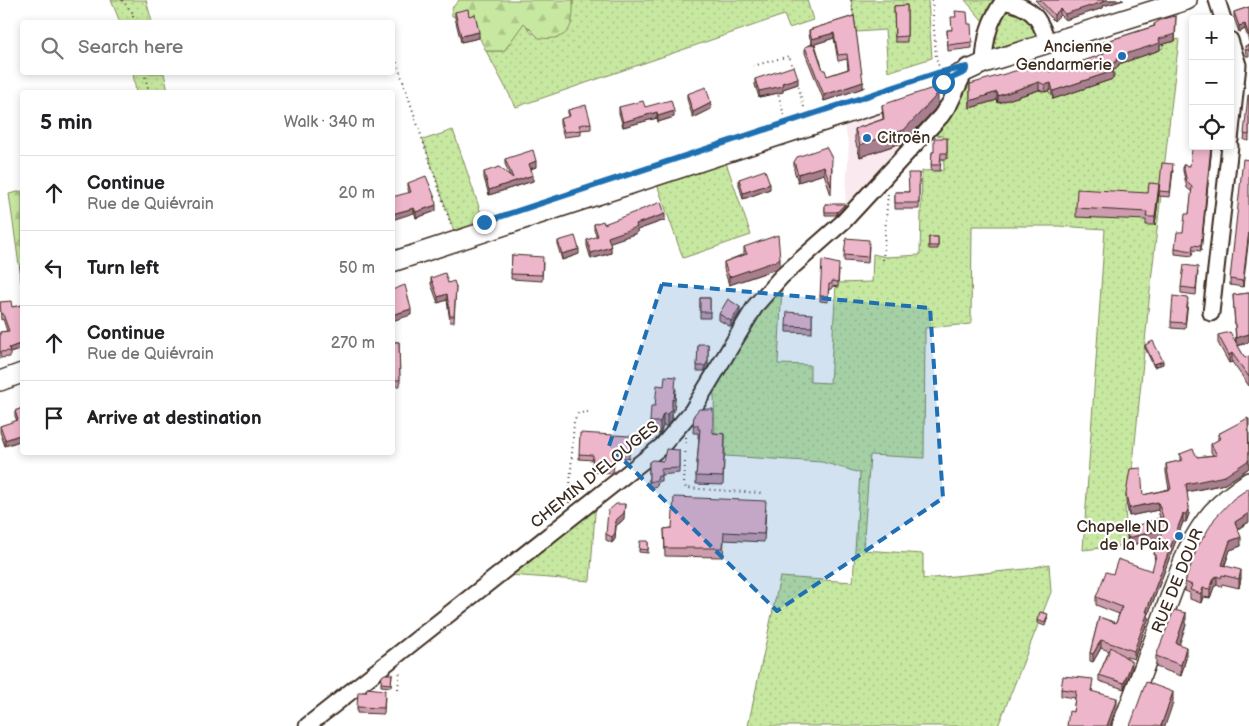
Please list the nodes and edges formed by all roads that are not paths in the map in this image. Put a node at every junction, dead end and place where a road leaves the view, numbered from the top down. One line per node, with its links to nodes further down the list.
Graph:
1 (1004, 0): 5 (street); 7 (street)
2 (1187, 0): 5 (main road)
3 (1217, 0): 4 (street)
4 (1222, 15)
5 (1048, 43): 7 (main road)
6 (1234, 52): 8 (street)
7 (972, 67): 10 (main road); 11 (main road); 18 (street, CHEMIN D'ELOUGES)
8 (1234, 105)
9 (1230, 150): 12 (street)
10 (395, 251)
11 (395, 261)
12 (1211, 313)
13 (20, 374): 14 (main road)
14 (0, 381)
15 (20, 384): 16 (main road)
16 (0, 390)
17 (1249, 482): 19 (main road, RUE DE DOUR)
18 (306, 726)
19 (1122, 726)

